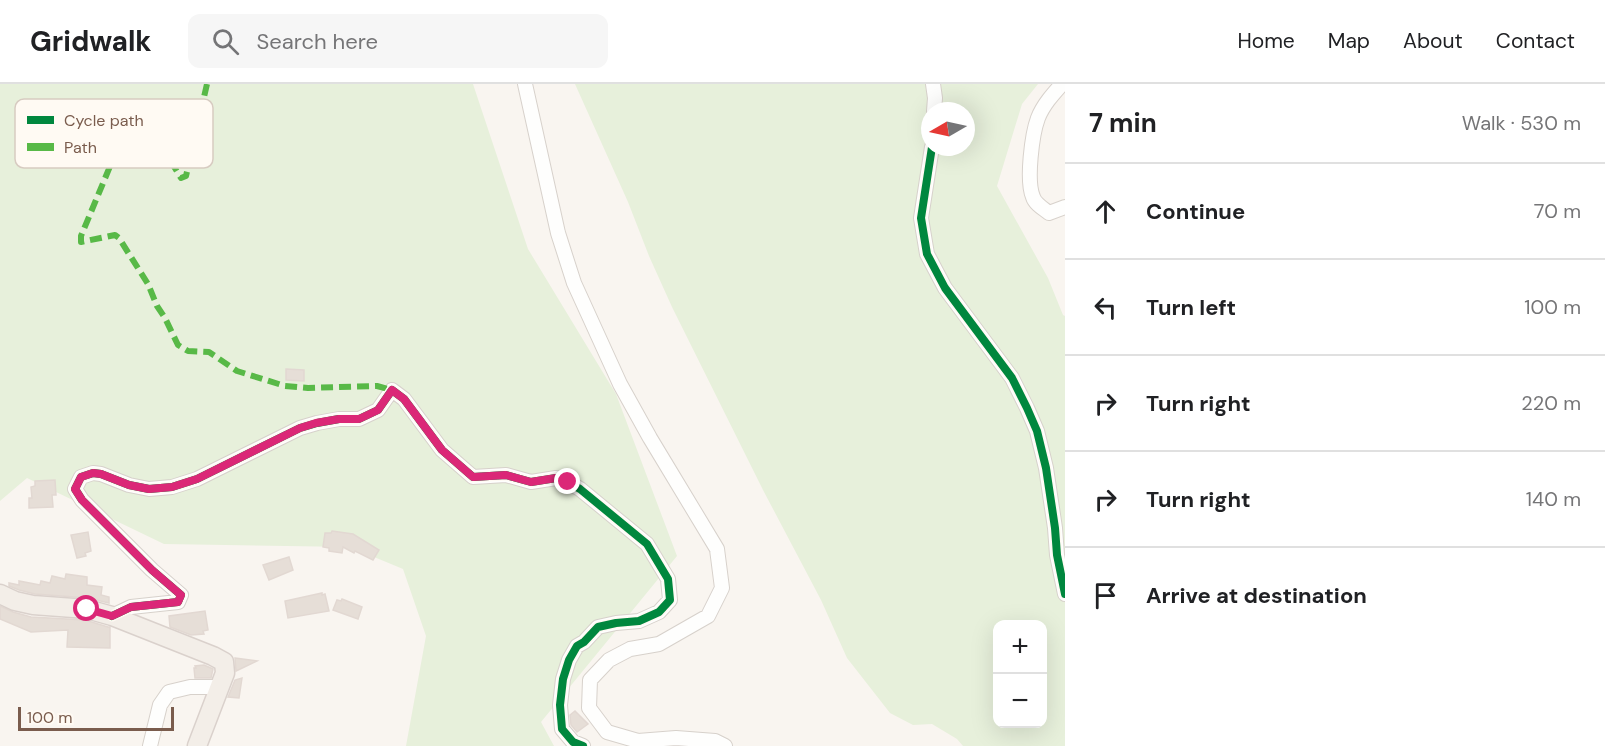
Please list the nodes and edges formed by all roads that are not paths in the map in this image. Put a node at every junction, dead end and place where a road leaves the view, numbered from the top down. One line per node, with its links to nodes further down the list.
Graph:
1 (525, 84): 14 (street)
2 (933, 84): 4 (street)
3 (1062, 84): 6 (street)
4 (935, 102)
5 (931, 156): 8 (street)
6 (1065, 207)
7 (0, 594): 9 (main road)
8 (1065, 594)
9 (112, 616): 10 (main road); 13 (street)
10 (220, 687): 11 (street); 12 (main road)
11 (150, 746)
12 (197, 746)
13 (583, 746)
14 (725, 746)

